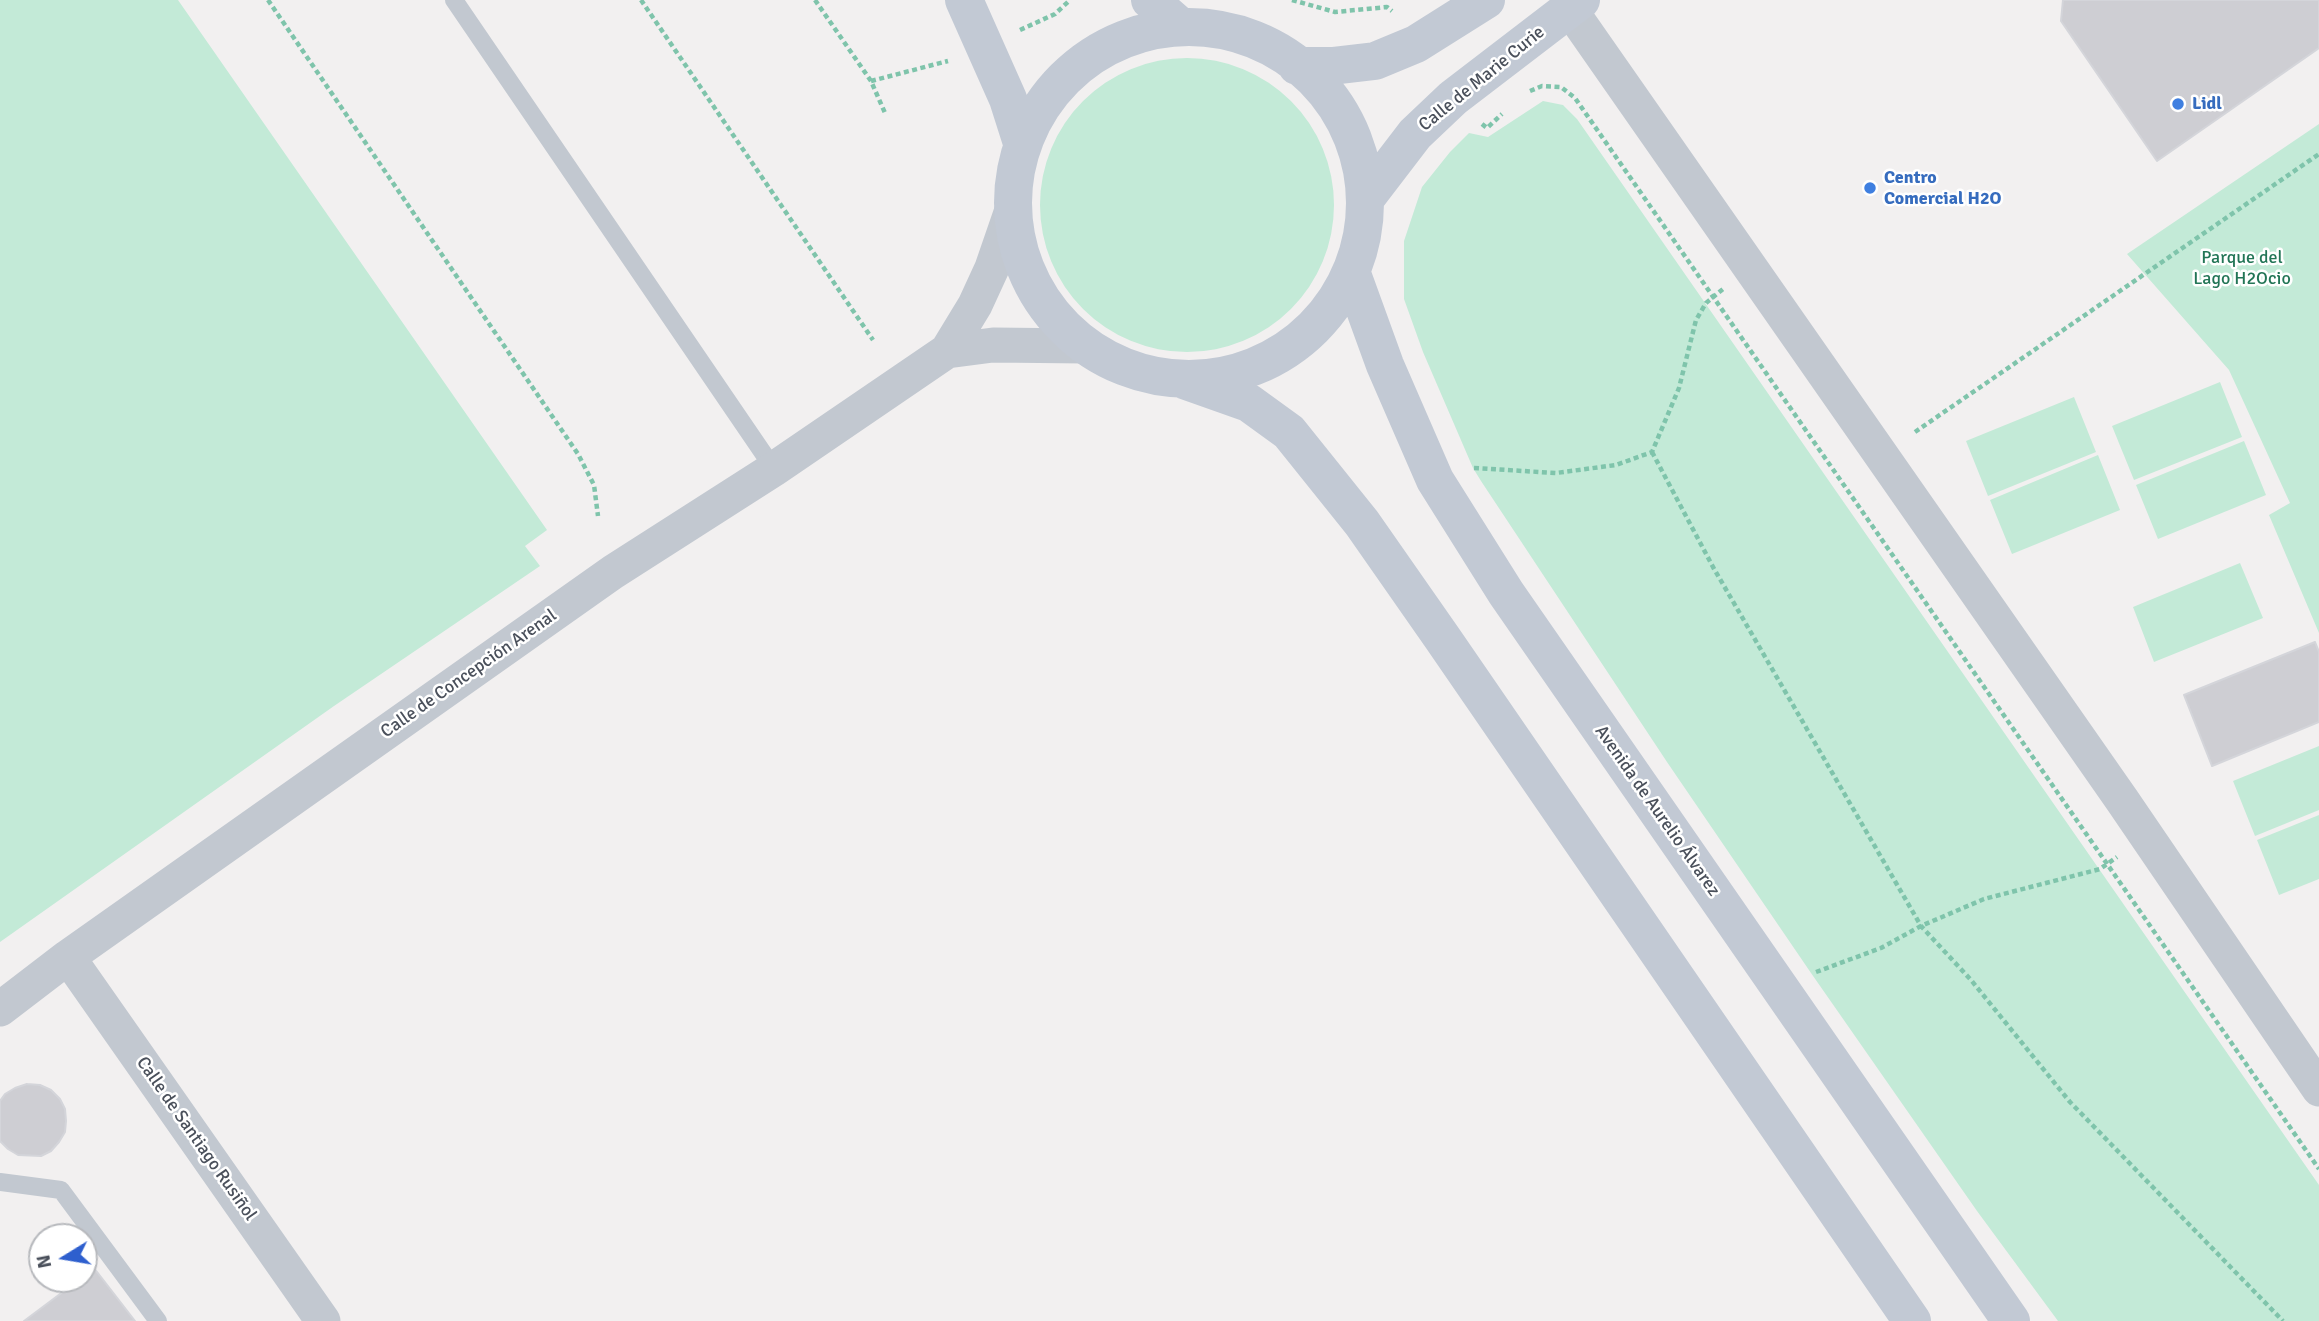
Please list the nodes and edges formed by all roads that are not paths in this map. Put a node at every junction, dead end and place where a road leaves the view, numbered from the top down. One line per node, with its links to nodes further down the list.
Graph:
1 (454, 0): 15 (lane)
2 (964, 0): 8 (main road)
3 (1150, 0): 6 (main road)
4 (1486, 0): 7 (main road)
5 (1575, 4): 9 (main road, Calle de Marie Curie); 18 (street)
6 (1180, 26): 7 (main road); 8 (main road)
7 (1297, 66): 9 (main road)
8 (1022, 143): 10 (main road)
9 (1366, 198): 11 (main road)
10 (1012, 210): 12 (main road); 13 (street, Calle de Concepción Arenal)
11 (1352, 274): 14 (main road); 23 (main road, Avenida de Aurelio Álvarez)
12 (1084, 346): 13 (street, Calle de Concepción Arenal); 14 (main road)
13 (947, 351): 15 (street, Calle de Concepción Arenal)
14 (1184, 380): 22 (main road)
15 (774, 469): 16 (street, Calle de Concepción Arenal)
16 (68, 957): 17 (street, Calle de Concepción Arenal); 21 (street, Calle de Santiago Rusiñol)
17 (0, 1009)
18 (2319, 1089)
19 (0, 1182): 20 (lane)
20 (158, 1321)
21 (323, 1321)
22 (1912, 1321)
23 (2011, 1321)

